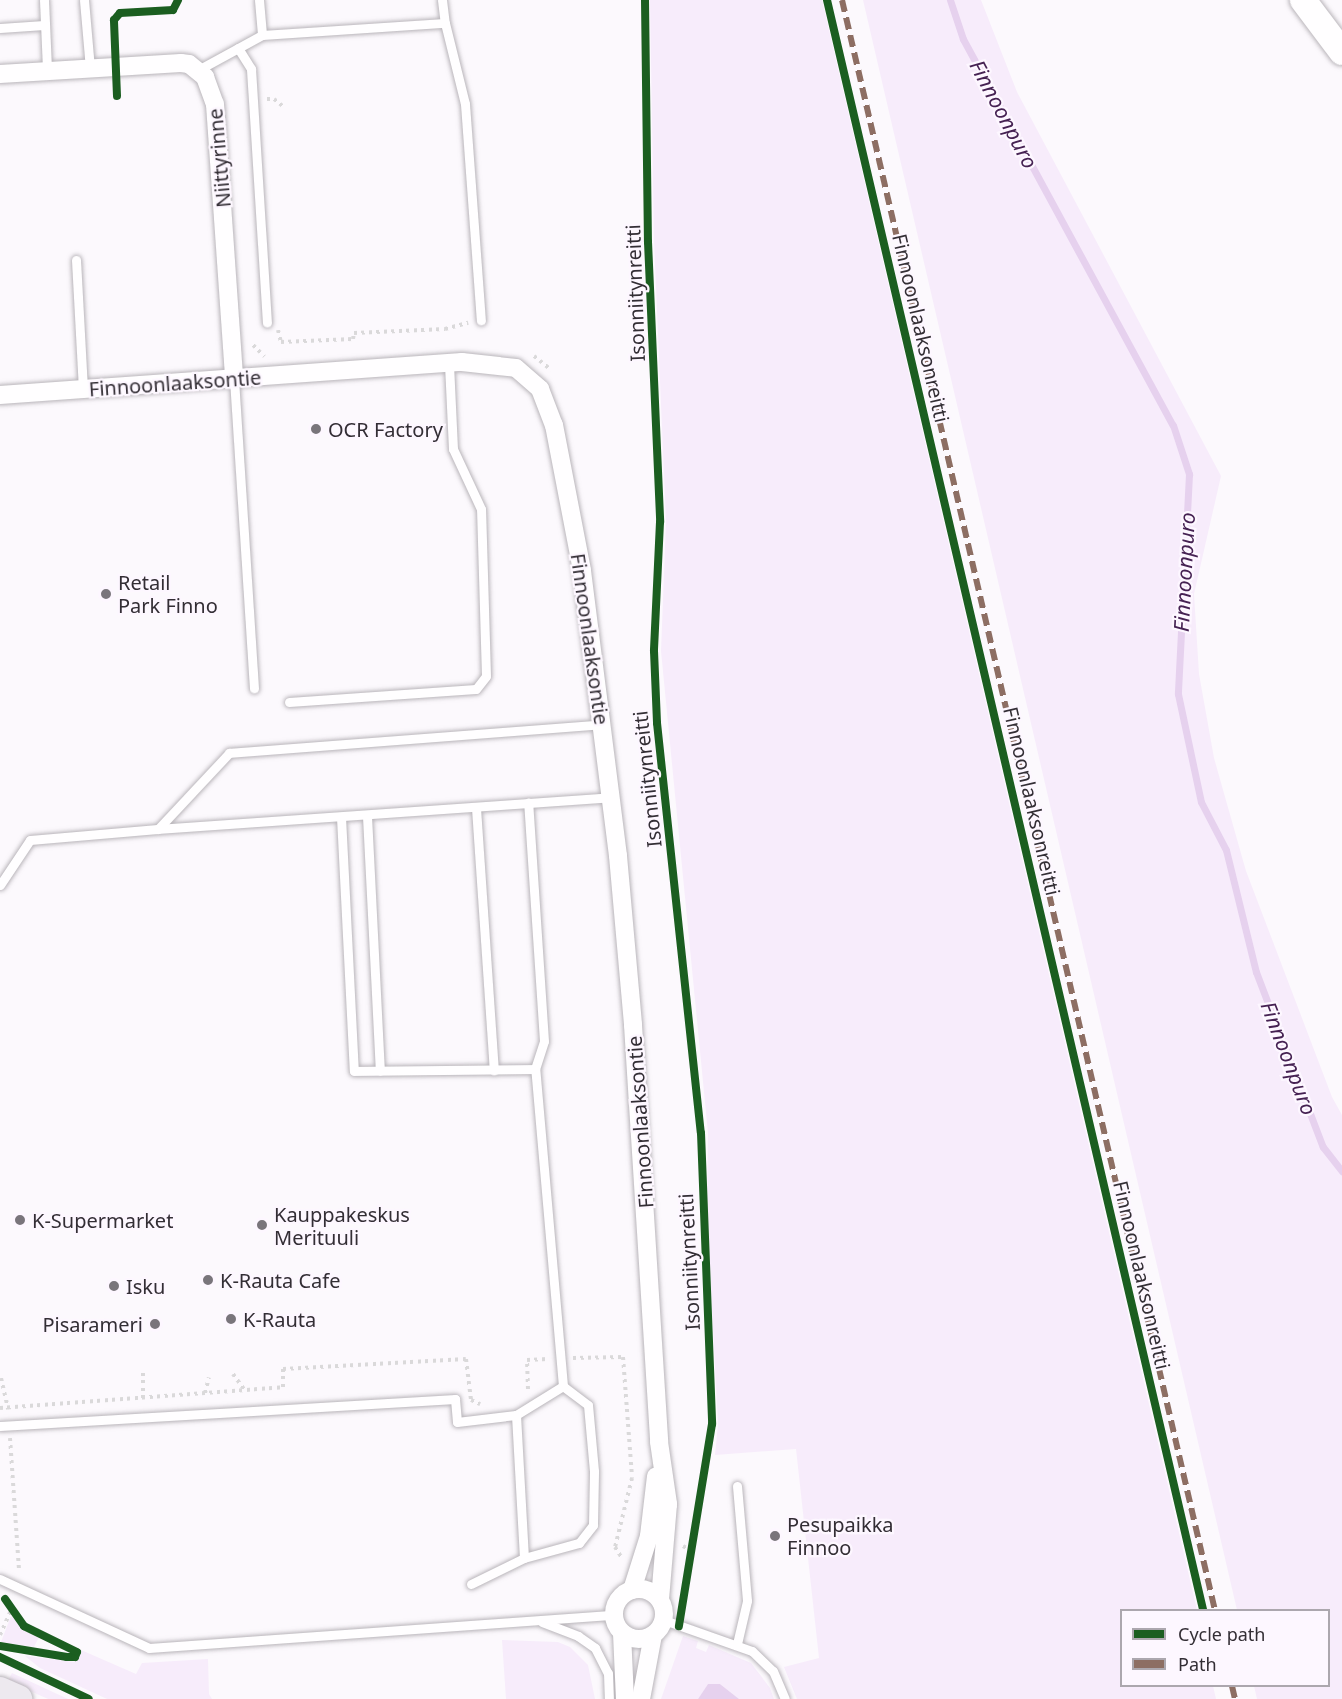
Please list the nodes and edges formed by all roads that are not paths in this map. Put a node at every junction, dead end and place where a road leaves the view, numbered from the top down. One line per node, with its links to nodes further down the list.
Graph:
1 (44, 0): 7 (lane)
2 (84, 0): 12 (lane)
3 (259, 0): 9 (lane)
4 (442, 0): 6 (lane)
5 (1303, 0): 11 (street)
6 (445, 23): 9 (lane); 17 (lane)
7 (44, 25): 8 (lane); 13 (lane)
8 (0, 28)
9 (262, 34): 10 (lane)
10 (238, 48): 14 (lane); 18 (lane)
11 (1342, 52)
12 (90, 68): 13 (street); 14 (street)
13 (48, 70): 15 (street)
14 (198, 70): 20 (street, Niittyrinne)
15 (0, 74)
16 (75, 260): 21 (lane)
17 (481, 320)
18 (267, 322)
19 (449, 363): 20 (street, Finnoonlaaksontie); 24 (lane); 25 (street, Finnoonlaaksontie)
20 (233, 371): 21 (street, Finnoonlaaksontie); 23 (lane)
21 (82, 389): 22 (street, Finnoonlaaksontie)
22 (0, 395)
23 (254, 688)
24 (288, 702)
25 (603, 724): 26 (street, Finnoonlaaksontie); 31 (lane)
26 (610, 797): 27 (lane); 39 (street, Finnoonlaaksontie)
27 (528, 803): 28 (lane); 33 (lane)
28 (476, 808): 29 (lane); 34 (lane)
29 (367, 816): 30 (lane); 35 (lane)
30 (341, 818): 31 (lane); 35 (lane)
31 (158, 829): 32 (lane)
32 (0, 885)
33 (535, 1069): 34 (lane); 36 (lane)
34 (494, 1070): 35 (lane)
35 (380, 1071)
36 (563, 1386): 37 (lane); 41 (lane)
37 (516, 1415): 38 (lane); 41 (lane)
38 (5, 1426)
39 (659, 1442): 44 (street, Finnoonlaaksontie); 45 (street, Finnoonlaaksontie)
40 (737, 1486): 50 (lane)
41 (524, 1558): 43 (lane)
42 (0, 1579): 47 (lane)
43 (471, 1584)
44 (632, 1590): 45 (street); 46 (street)
45 (660, 1600): 48 (street)
46 (614, 1615): 47 (lane); 49 (street)
47 (542, 1622): 53 (lane)
48 (659, 1628): 49 (street); 50 (lane); 55 (street)
49 (622, 1633): 54 (street)
50 (737, 1644): 56 (lane)
51 (0, 1691): 52 (main road)
52 (18, 1699)
53 (609, 1699)
54 (625, 1699)
55 (641, 1699)
56 (785, 1699)

